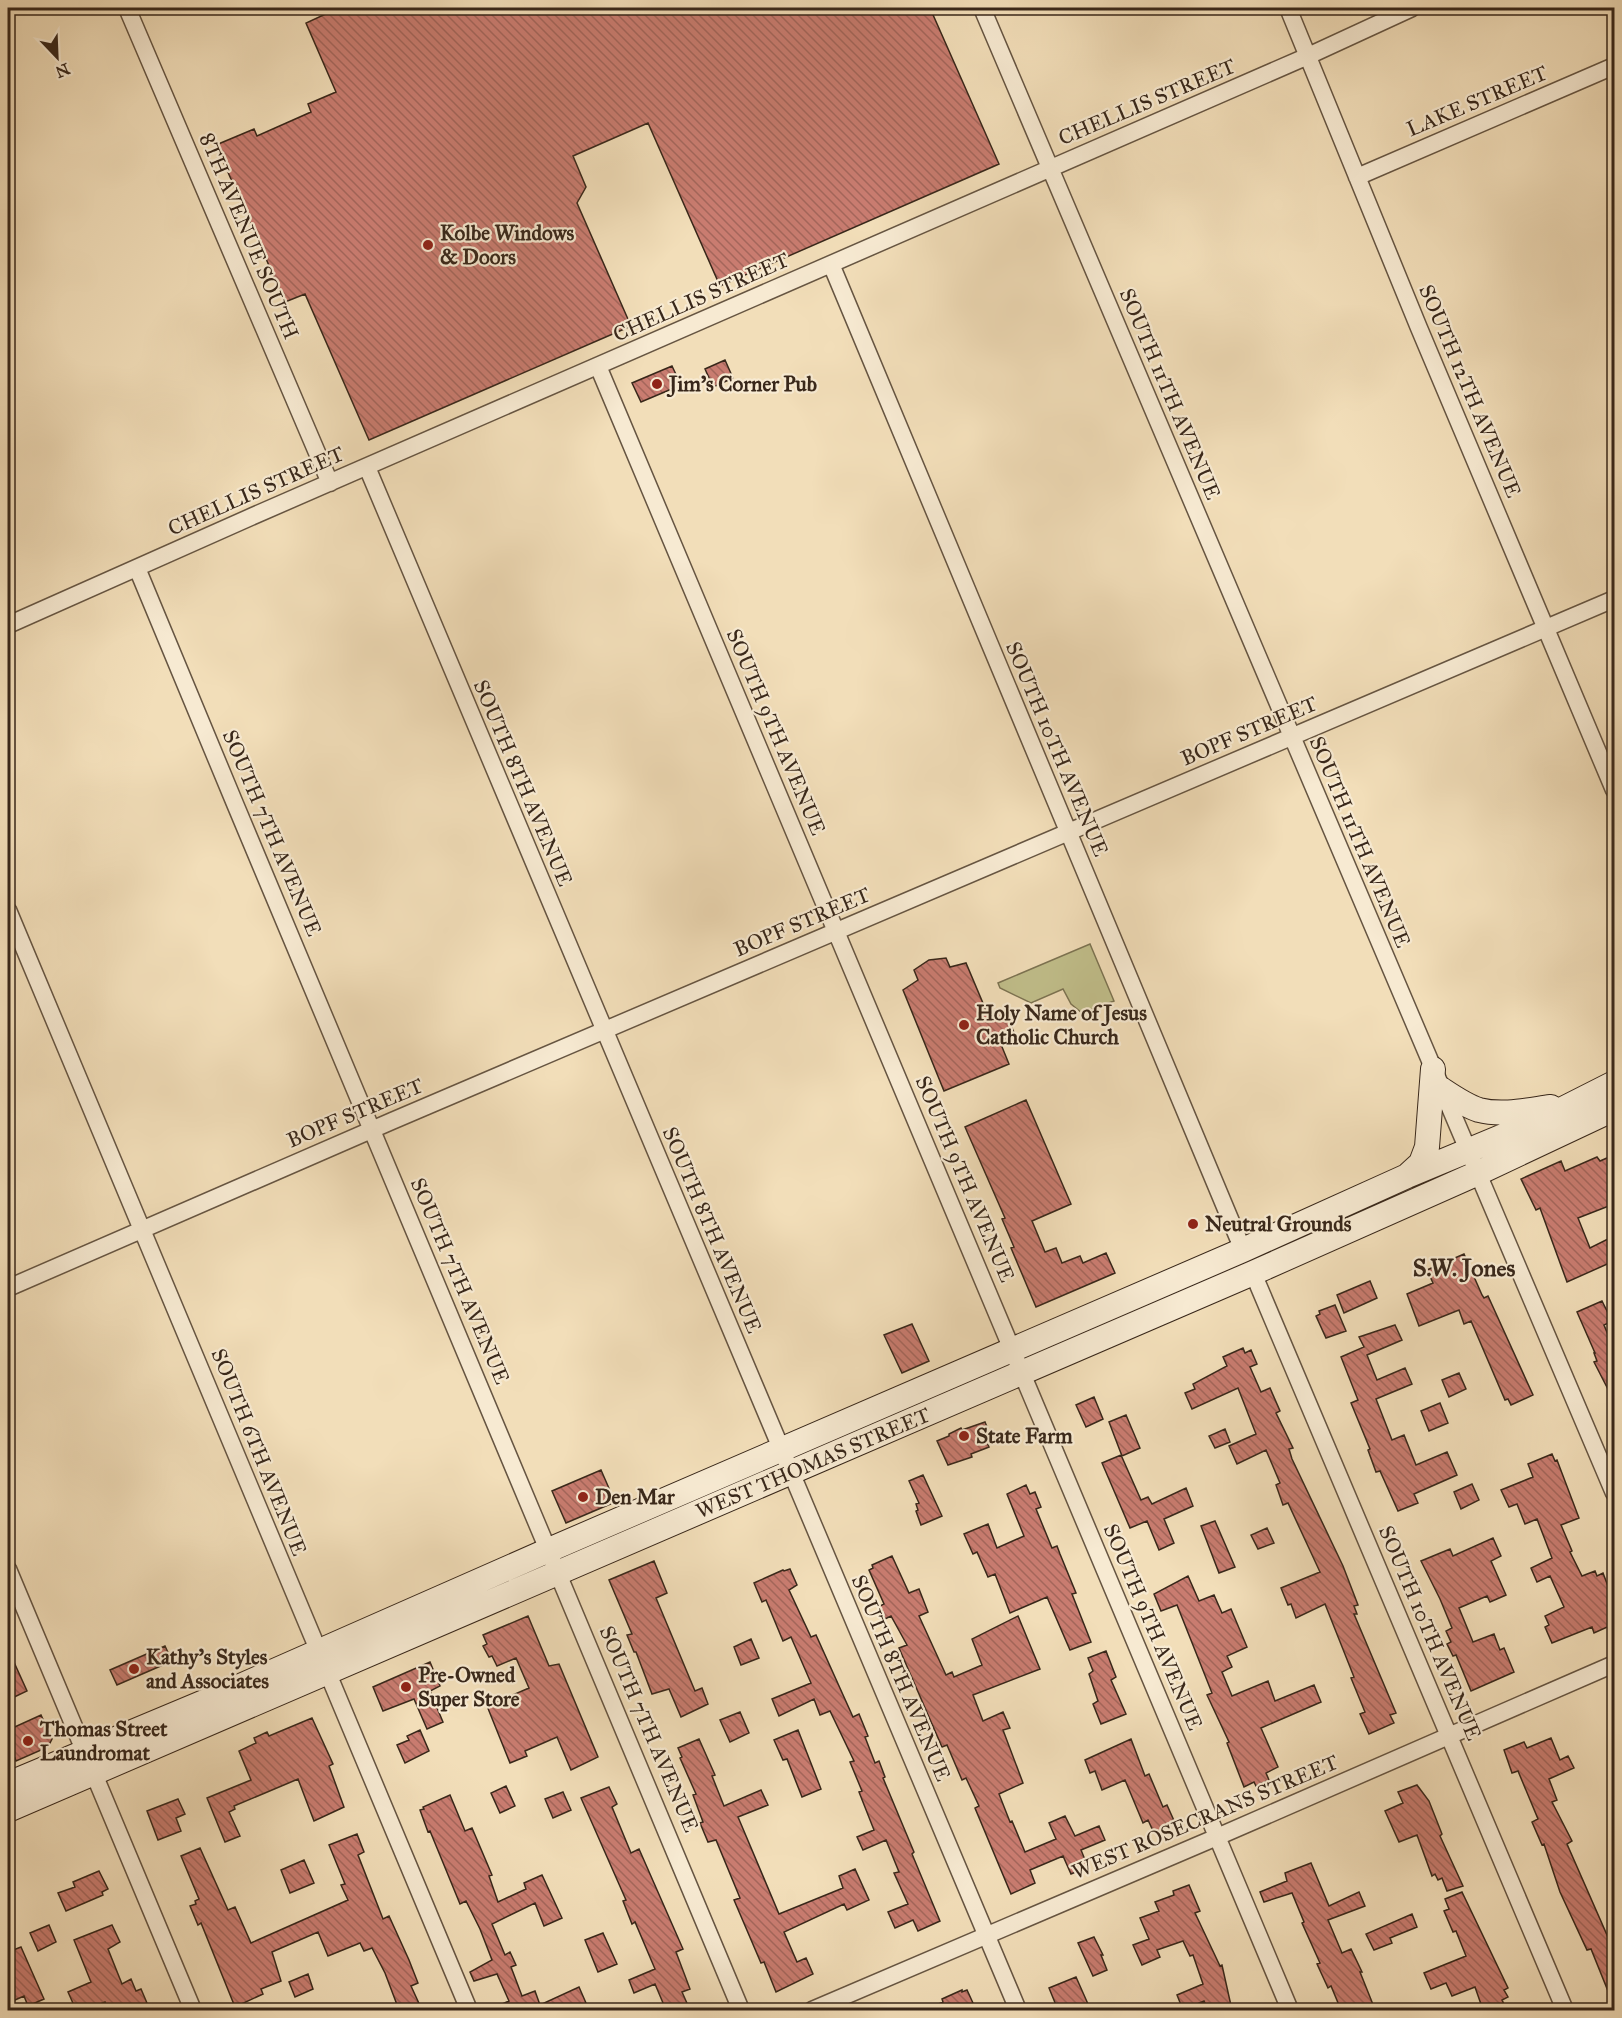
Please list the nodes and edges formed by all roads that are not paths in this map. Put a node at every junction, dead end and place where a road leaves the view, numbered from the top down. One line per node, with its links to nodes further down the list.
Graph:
1 (127, 8): 12 (street, 8TH AVENUE SOUTH)
2 (982, 8): 7 (street, SOUTH 11TH AVENUE)
3 (1288, 8): 5 (street, SOUTH 12TH AVENUE)
4 (1412, 8): 5 (street, CHELLIS STREET)
5 (1308, 56): 7 (street, CHELLIS STREET); 8 (street, SOUTH 12TH AVENUE)
6 (1614, 66): 8 (street, LAKE STREET)
7 (1050, 168): 9 (street, CHELLIS STREET); 17 (street, SOUTH 11TH AVENUE)
8 (1357, 177): 16 (street, SOUTH 12TH AVENUE)
9 (831, 264): 10 (street, CHELLIS STREET); 19 (street, SOUTH 10TH AVENUE)
10 (598, 366): 11 (street, CHELLIS STREET); 21 (street, SOUTH 9TH AVENUE)
11 (367, 467): 12 (street, CHELLIS STREET); 22 (street, SOUTH 8TH AVENUE)
12 (330, 483): 13 (street, CHELLIS STREET)
13 (137, 568): 15 (street, CHELLIS STREET); 27 (street, SOUTH 7TH AVENUE)
14 (1614, 599): 16 (street, BOPF STREET)
15 (8, 625)
16 (1546, 628): 17 (street, BOPF STREET); 18 (street, SOUTH 12TH AVENUE)
17 (1291, 737): 19 (street, BOPF STREET); 23 (street, SOUTH 11TH AVENUE)
18 (1614, 790)
19 (1068, 832): 21 (street, BOPF STREET); 32 (street, SOUTH 10TH AVENUE)
20 (8, 910): 31 (street, SOUTH 6TH AVENUE)
21 (836, 932): 22 (street, BOPF STREET); 35 (street, SOUTH 9TH AVENUE)
22 (604, 1031): 27 (street, BOPF STREET); 37 (street, SOUTH 8TH AVENUE)
23 (1437, 1079): 25 (main road); 28 (street, SOUTH 11TH AVENUE); 30 (main road)
24 (1614, 1083): 25 (main road, WEST THOMAS STREET)
25 (1580, 1101): 28 (main road, WEST THOMAS STREET)
26 (1614, 1109): 29 (main road, WEST THOMAS STREET)
27 (372, 1130): 31 (street, BOPF STREET); 39 (street, SOUTH 7TH AVENUE)
28 (1468, 1150): 29 (street, SOUTH 11TH AVENUE); 30 (main road, WEST THOMAS STREET)
29 (1478, 1173): 33 (main road, WEST THOMAS STREET); 38 (street, SOUTH 11TH AVENUE)
30 (1407, 1176): 32 (main road, WEST THOMAS STREET)
31 (142, 1230): 34 (street, BOPF STREET); 42 (street, SOUTH 6TH AVENUE)
32 (1244, 1250): 35 (main road, WEST THOMAS STREET)
33 (1253, 1274): 36 (main road, WEST THOMAS STREET); 44 (street, SOUTH 10TH AVENUE)
34 (8, 1288)
35 (1012, 1351): 36 (street, SOUTH 9TH AVENUE); 37 (main road, WEST THOMAS STREET)
36 (1021, 1374): 37 (main road, WEST THOMAS STREET); 49 (street, SOUTH 9TH AVENUE)
37 (786, 1462): 39 (main road, WEST THOMAS STREET); 41 (main road, WEST THOMAS STREET); 50 (street, SOUTH 8TH AVENUE)
38 (1614, 1493)
39 (549, 1550): 41 (street, SOUTH 7TH AVENUE); 42 (main road, WEST THOMAS STREET)
40 (8, 1569): 45 (street)
41 (559, 1573): 42 (main road, WEST THOMAS STREET); 53 (street, SOUTH 7TH AVENUE)
42 (322, 1663): 45 (main road, WEST THOMAS STREET); 46 (main road, WEST THOMAS STREET); 52 (street, SOUTH 6TH AVENUE)
43 (1614, 1664): 44 (street, WEST ROSECRANS STREET)
44 (1449, 1737): 49 (street, WEST ROSECRANS STREET); 57 (street, SOUTH 10TH AVENUE)
45 (84, 1751): 46 (street); 47 (main road, WEST THOMAS STREET)
46 (94, 1774): 48 (main road, WEST THOMAS STREET); 51 (street)
47 (8, 1784)
48 (8, 1810)
49 (1217, 1837): 50 (street, WEST ROSECRANS STREET); 56 (street, SOUTH 9TH AVENUE)
50 (986, 1935): 54 (street, WEST ROSECRANS STREET); 55 (street, SOUTH 8TH AVENUE)
51 (193, 2010)
52 (468, 2010)
53 (741, 2010)
54 (812, 2010)
55 (1018, 2010)
56 (1290, 2010)
57 (1565, 2010)

